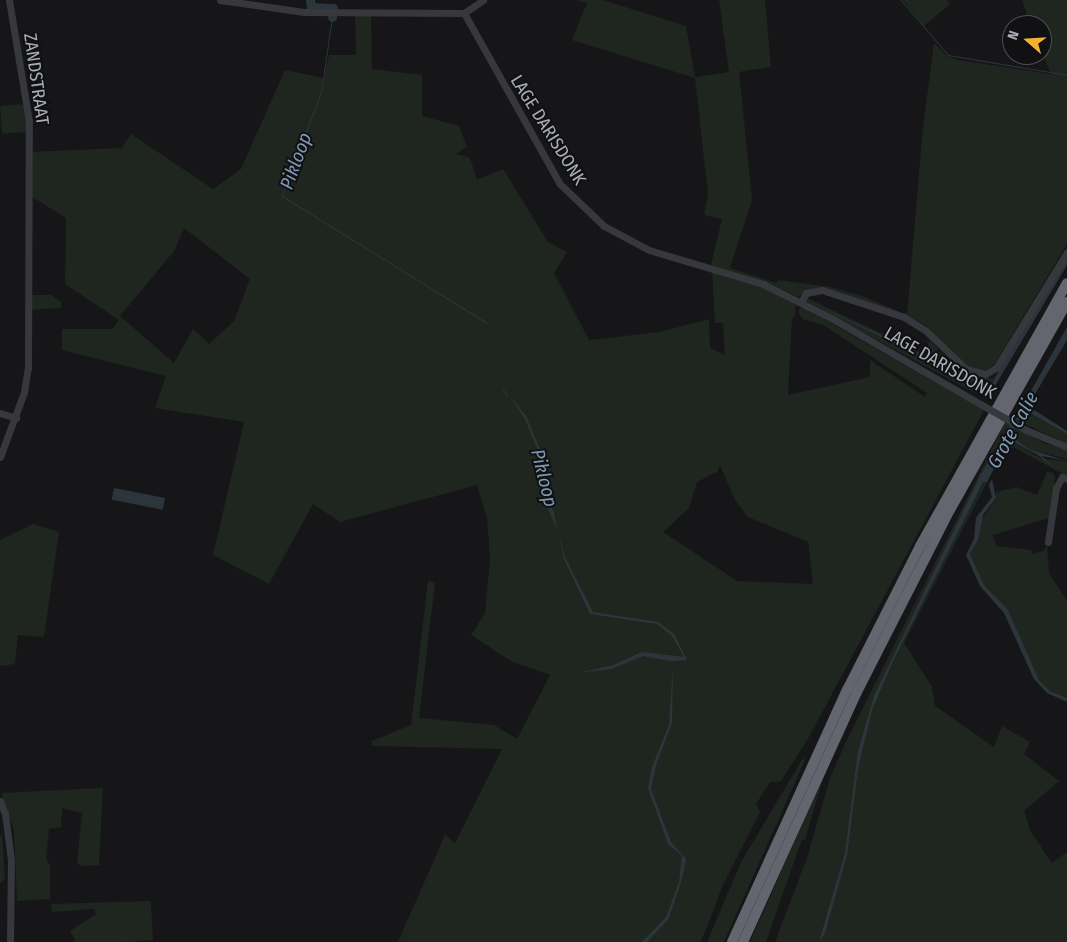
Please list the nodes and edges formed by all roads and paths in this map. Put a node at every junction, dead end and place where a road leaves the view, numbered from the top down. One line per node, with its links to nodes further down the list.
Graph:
1 (9, 0): 10 (street, ZANDSTRAAT)
2 (220, 0): 4 (street)
3 (483, 0): 4 (street)
4 (464, 13): 7 (street, LAGE DARISDONK)
5 (1067, 252): 7 (street, LAGE DARISDONK)
6 (1067, 283): 17 (highway)
7 (801, 302): 11 (street, LAGE DARISDONK, bridge)
8 (1067, 302): 18 (highway)
9 (0, 413): 10 (street)
10 (16, 418): 12 (street, ZANDSTRAAT)
11 (1067, 447)
12 (1, 455)
13 (1067, 479): 14 (street)
14 (1048, 542)
15 (0, 801): 16 (street)
16 (10, 942)
17 (732, 942)
18 (743, 942)

